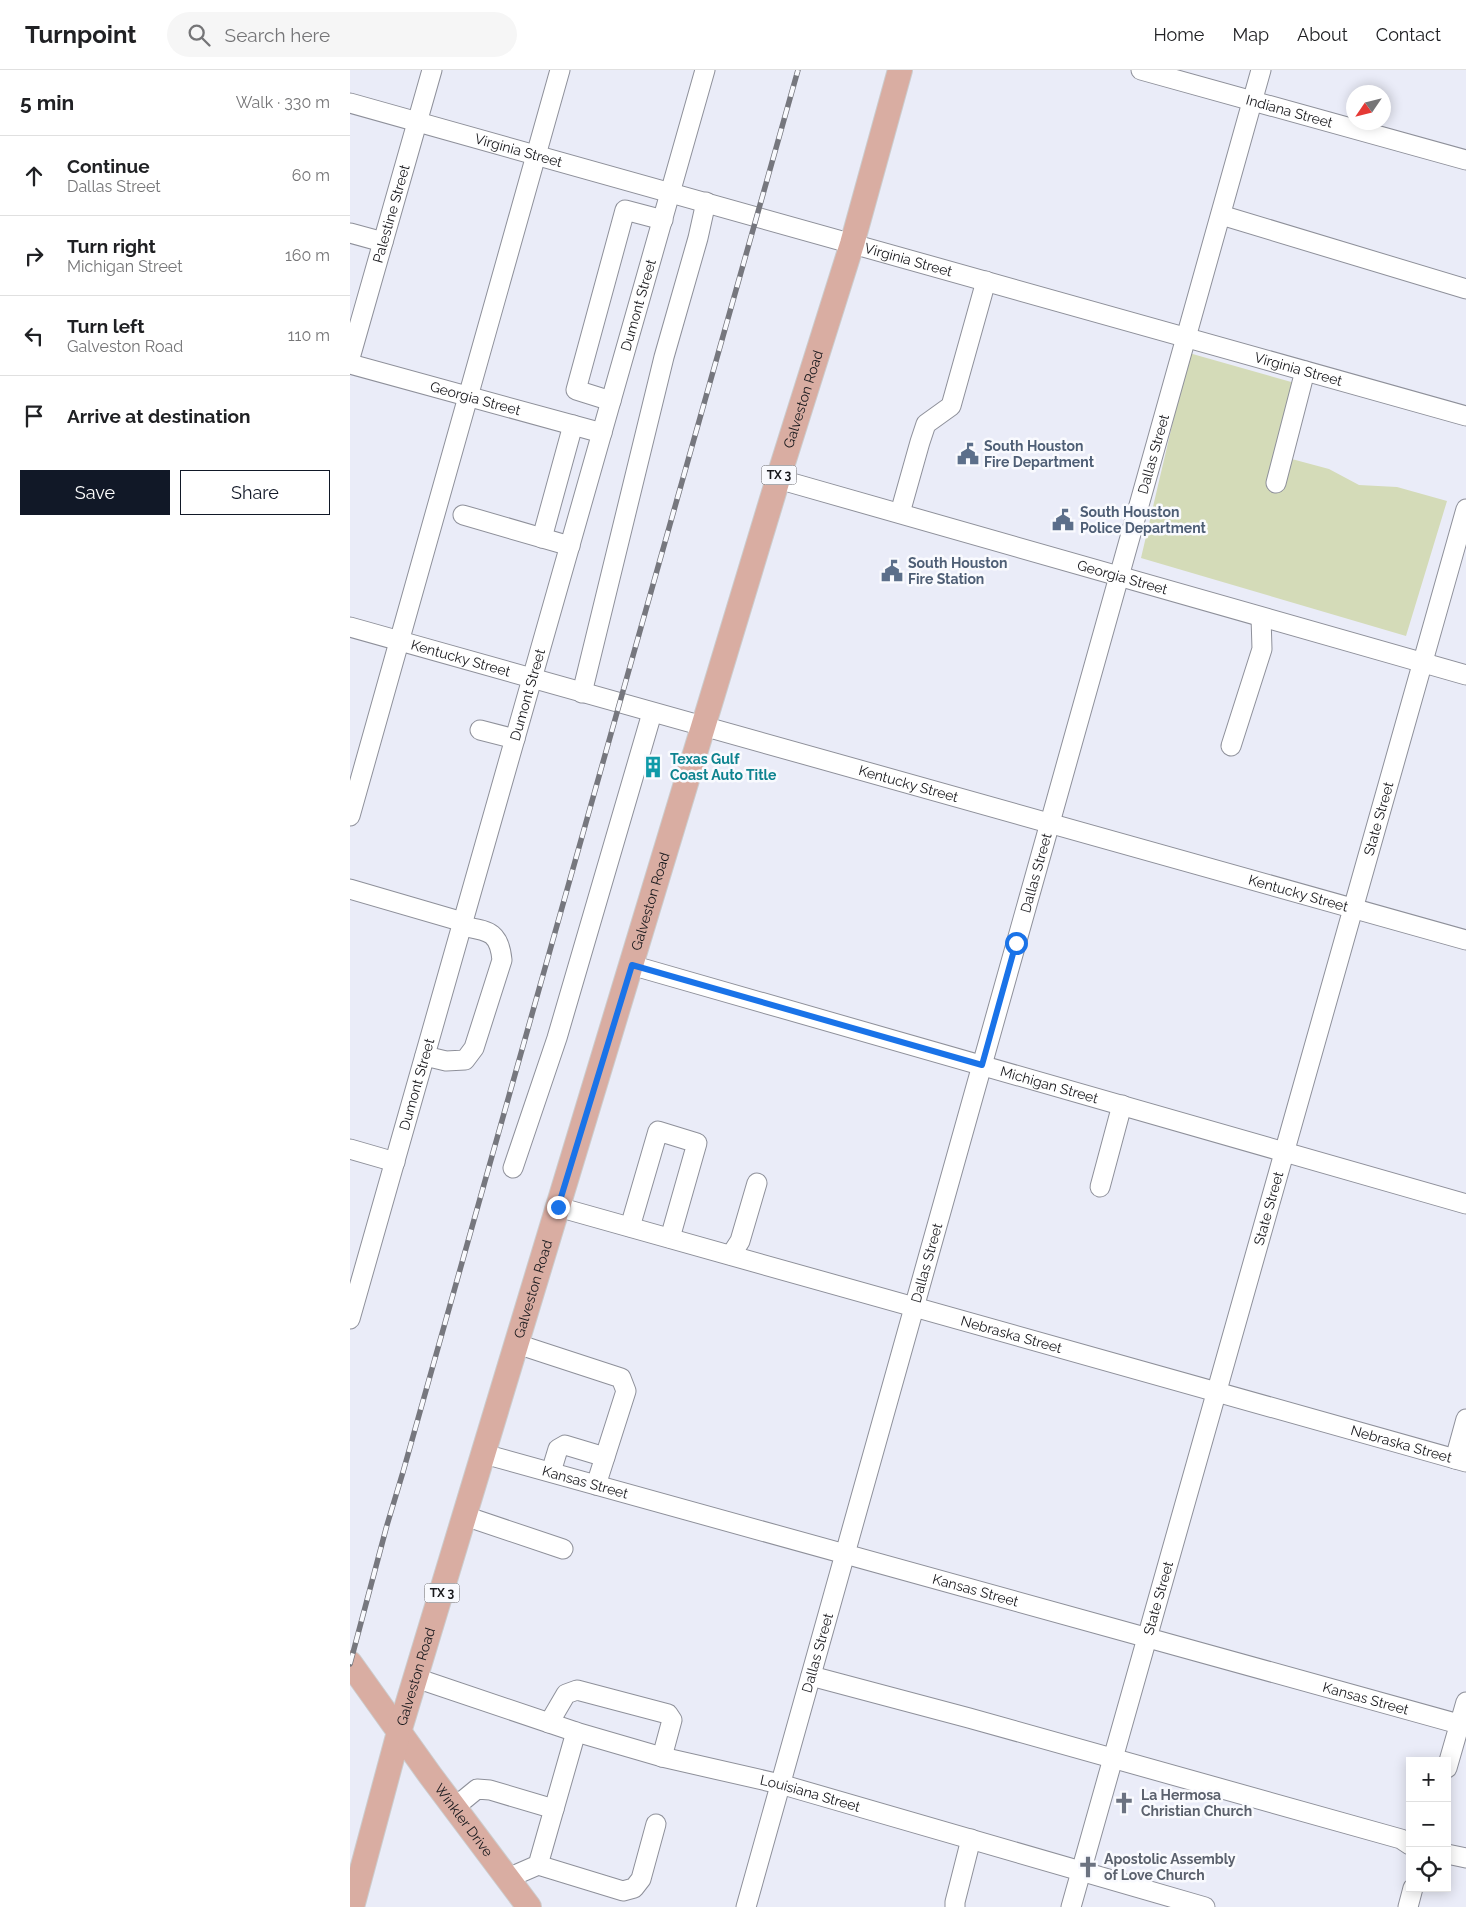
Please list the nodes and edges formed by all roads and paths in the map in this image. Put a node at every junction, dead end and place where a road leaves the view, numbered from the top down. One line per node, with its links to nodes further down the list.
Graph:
1 (432, 70): 9 (street, Palestine Street)
2 (560, 70): 10 (street)
3 (705, 70): 12 (street, Dumont Street)
4 (900, 70): 18 (main road, Galveston Road / TX 3)
5 (1141, 70): 7 (street, Indiana Street)
6 (1262, 70): 7 (street, Dallas Street)
7 (1253, 101): 11 (street, Indiana Street); 14 (street, Dallas Street)
8 (350, 102): 9 (street, Virginia Street)
9 (418, 122): 10 (street, Virginia Street); 17 (street, Palestine Street)
10 (536, 155): 12 (street, Virginia Street); 25 (street)
11 (1466, 160)
12 (670, 193): 13 (street, Virginia Street); 15 (street, Dumont Street)
13 (706, 202): 18 (street, Virginia Street); 44 (street)
14 (1221, 215): 20 (street); 21 (street, Dallas Street)
15 (663, 220): 26 (street, Dumont Street); 26 (street)
16 (350, 233): 17 (street)
17 (383, 242): 22 (street, Palestine Street)
18 (852, 244): 19 (street, Virginia Street); 30 (main road, Galveston Road / TX 3)
19 (986, 281): 21 (street, Virginia Street); 33 (street)
20 (1466, 289)
21 (1186, 338): 24 (street, Virginia Street); 37 (street, Dallas Street)
22 (350, 358)
23 (350, 364): 25 (street, Georgia Street)
24 (1305, 371): 27 (street, Virginia Street); 31 (street)
25 (468, 396): 28 (street, Georgia Street); 40 (street)
26 (611, 401): 29 (street, Dumont Street)
27 (1466, 416)
28 (573, 425): 29 (street, Georgia Street); 35 (street)
29 (602, 433): 36 (street, Dumont Street)
30 (778, 479): 33 (street, Georgia Street); 46 (main road, Galveston Road / TX 3)
31 (1276, 483)
32 (1466, 509): 41 (street, State Street)
33 (900, 514): 37 (street, Georgia Street)
34 (463, 515): 35 (street)
35 (542, 538): 36 (street)
36 (570, 546): 43 (street, Dumont Street)
37 (1119, 576): 38 (street, Georgia Street); 51 (street, Dallas Street)
38 (1261, 617): 41 (street, Georgia Street); 49 (street)
39 (350, 627): 40 (street, Kentucky Street)
40 (399, 641): 43 (street, Kentucky Street); 50 (street)
41 (1423, 663): 42 (street, Georgia Street); 53 (street, State Street)
42 (1466, 675)
43 (532, 678): 44 (street, Kentucky Street); 48 (street, Dumont Street)
44 (582, 693): 45 (street, Kentucky Street)
45 (652, 713): 46 (street, Kentucky Street); 63 (street)
46 (703, 726): 51 (street, Kentucky Street); 56 (main road, Galveston Road / TX 3)
47 (480, 730): 48 (street)
48 (515, 739): 54 (street, Dumont Street)
49 (1231, 746)
50 (350, 816)
51 (1050, 823): 53 (street, Kentucky Street); 58 (street, Dallas Street)
52 (350, 889): 54 (street)
53 (1353, 908): 55 (street, Kentucky Street); 61 (street, State Street)
54 (462, 924): 57 (street, Dumont Street); 57 (street)
55 (1466, 940)
56 (632, 965): 58 (street, Michigan Street); 67 (main road, Galveston Road / TX 3)
57 (425, 1056): 62 (street, Dumont Street)
58 (982, 1065): 59 (street, Michigan Street); 71 (street, Dallas Street)
59 (1122, 1105): 61 (street, Michigan Street); 65 (street)
60 (350, 1149): 62 (street)
61 (1284, 1152): 66 (street, Michigan Street); 74 (street, State Street)
62 (395, 1162): 72 (street, Dumont Street)
63 (512, 1168)
64 (757, 1183): 70 (street)
65 (1100, 1187)
66 (1466, 1204)
67 (558, 1207): 68 (street, Nebraska Street); 73 (main road, Galveston Road / TX 3)
68 (630, 1227): 69 (street, Nebraska Street); 69 (street)
69 (670, 1238): 70 (street, Nebraska Street)
70 (731, 1255): 71 (street, Nebraska Street)
71 (914, 1307): 74 (street, Nebraska Street); 83 (street, Dallas Street)
72 (350, 1319)
73 (517, 1344): 76 (main road, Galveston Road / TX 3); 77 (street)
74 (1216, 1392): 78 (street, Nebraska Street); 84 (street, State Street)
75 (1466, 1419): 78 (street)
76 (484, 1454): 79 (street, Kansas Street); 81 (main road, Galveston Road / TX 3)
77 (605, 1457): 79 (street); 80 (street)
78 (1460, 1461)
79 (551, 1472): 80 (street, Kansas Street)
80 (596, 1485): 83 (street, Kansas Street)
81 (465, 1516): 82 (street); 87 (main road, Galveston Road / TX 3)
82 (563, 1550)
83 (845, 1554): 84 (street, Kansas Street); 86 (street, Dallas Street)
84 (1147, 1638): 90 (street, Kansas Street); 95 (street, State Street)
85 (350, 1663): 91 (main road, Winkler Drive)
86 (811, 1676): 95 (street); 96 (street, Dallas Street)
87 (416, 1678): 89 (street, Louisiana Street); 91 (main road, Galveston Road / TX 3)
88 (1466, 1702): 90 (street)
89 (549, 1723): 92 (street, Louisiana Street); 93 (street)
90 (1463, 1725): 94 (street)
91 (400, 1732): 97 (main road, Winkler Drive); 108 (main road, Galveston Road)
92 (576, 1732): 93 (street, Louisiana Street); 98 (street)
93 (662, 1757): 96 (street, Louisiana Street)
94 (1451, 1757)
95 (1112, 1758): 101 (street); 105 (street, State Street)
96 (780, 1784): 100 (street, Louisiana Street); 110 (street, Dallas Street)
97 (455, 1807): 98 (street); 106 (main road, Winkler Drive)
98 (554, 1809): 104 (street)
99 (656, 1824): 104 (street)
100 (971, 1839): 105 (street, Louisiana Street); 111 (street)
101 (1406, 1842)
102 (1451, 1855): 103 (street)
103 (1466, 1858)
104 (538, 1865): 106 (street)
105 (1081, 1871): 112 (street, State Street); 113 (street, Louisiana Street)
106 (508, 1878): 109 (main road, Winkler Drive)
107 (1413, 1892): 114 (street)
108 (354, 1901)
109 (529, 1907)
110 (746, 1907)
111 (955, 1907)
112 (1071, 1907)
113 (1205, 1907)
114 (1408, 1907)

